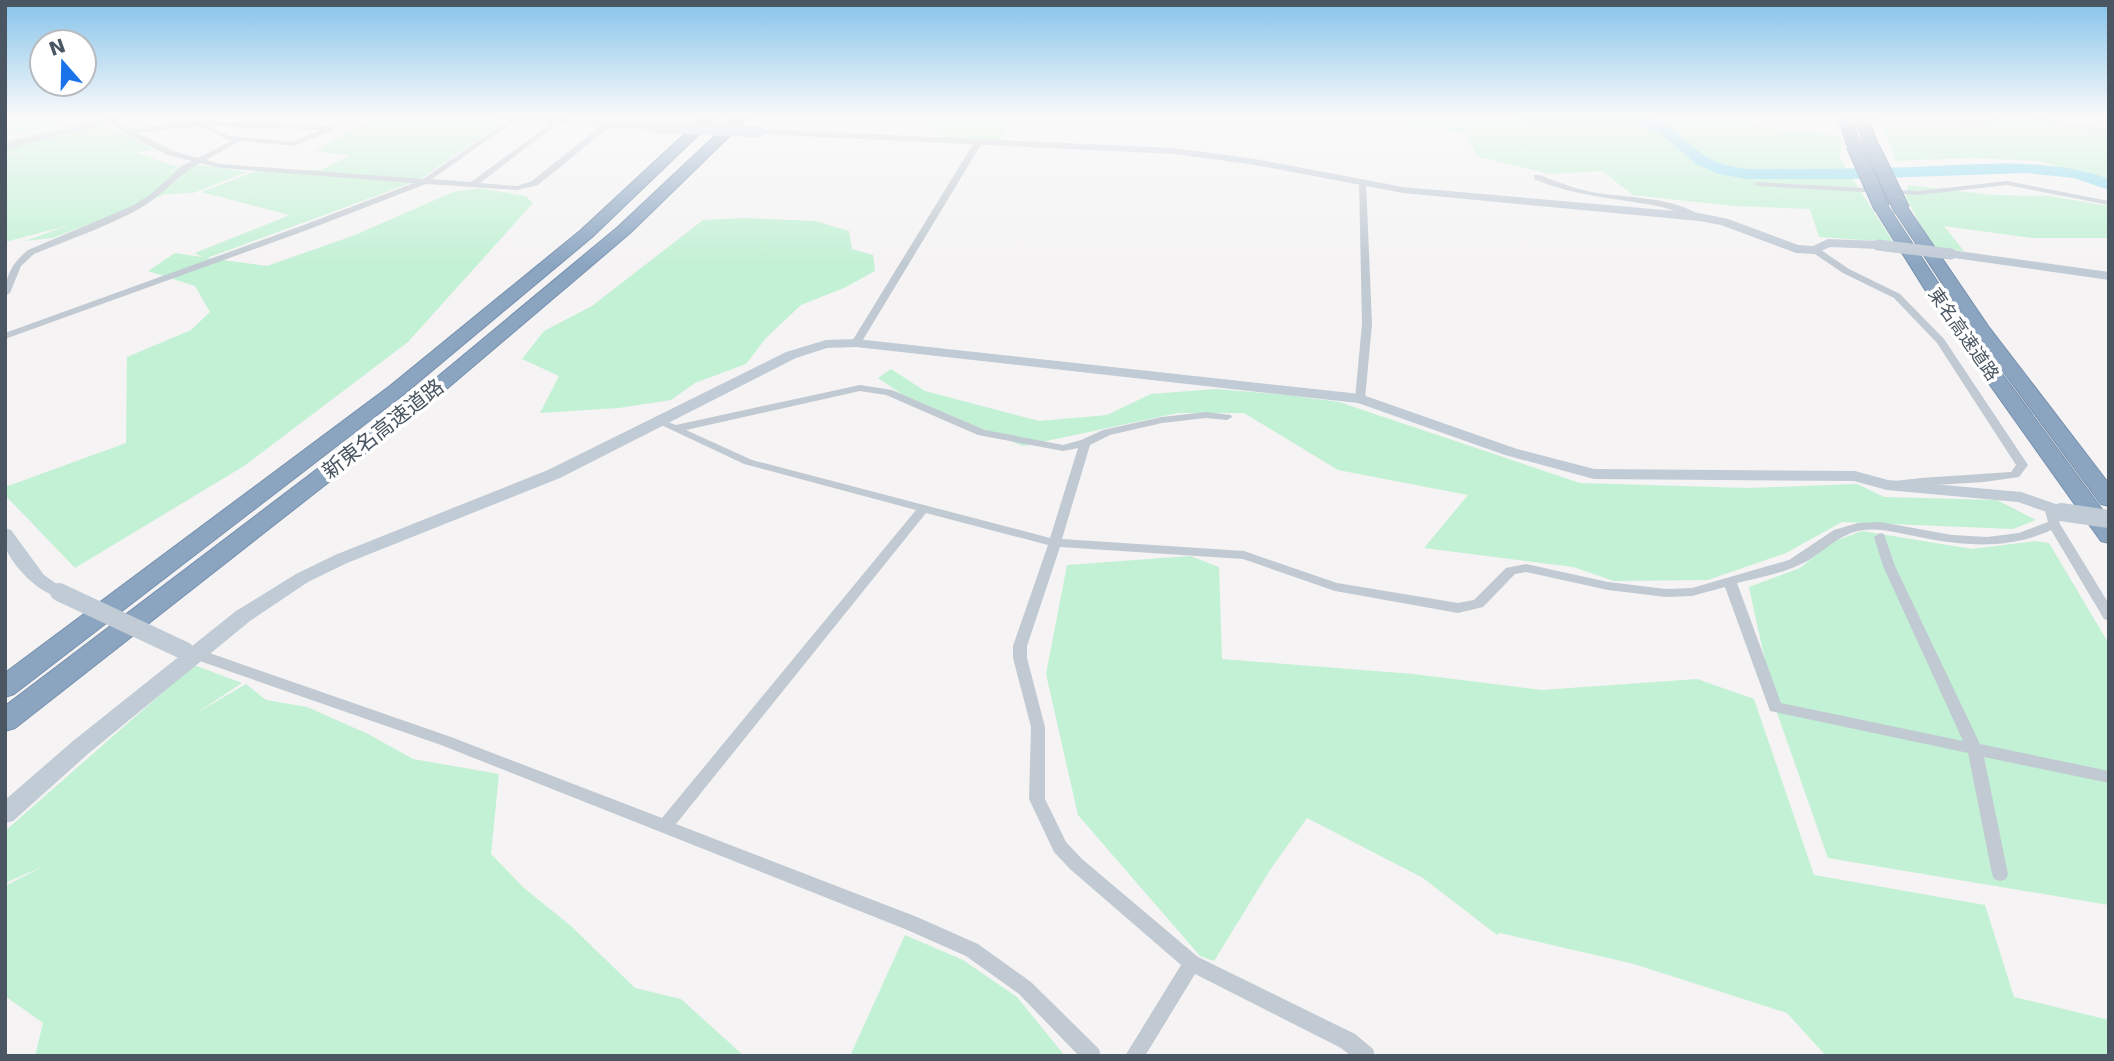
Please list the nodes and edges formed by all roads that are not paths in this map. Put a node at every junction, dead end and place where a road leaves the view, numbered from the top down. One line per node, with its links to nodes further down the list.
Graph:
1 (189, 167): 24 (street)
2 (237, 167): 13 (street)
3 (445, 167): 13 (street)
4 (497, 167): 16 (street)
5 (553, 167): 16 (street)
6 (658, 167): 44 (highway, 新東名高速道路)
7 (690, 167): 45 (highway, 新東名高速道路)
8 (964, 167): 26 (street)
9 (1277, 167): 14 (street)
10 (1867, 167): 20 (highway, 東名高速道路, bridge)
11 (1878, 167): 20 (highway, 東名高速道路, bridge)
12 (1537, 177): 18 (street)
13 (423, 182): 16 (street); 25 (street)
14 (1362, 182): 21 (street); 27 (street)
15 (1587, 183): 18 (street)
16 (474, 184)
17 (1758, 184): 19 (street)
18 (1601, 197): 21 (street)
19 (2109, 203)
20 (1892, 209): 33 (highway, 東名高速道路); 38 (highway, 東名高速道路)
21 (1699, 217): 22 (street)
22 (1815, 250): 23 (street, bridge); 32 (street)
23 (2109, 276)
24 (5, 293)
25 (5, 336)
26 (856, 343): 27 (street); 29 (street)
27 (1360, 399): 32 (street)
28 (1227, 417): 31 (street)
29 (660, 422): 30 (street); 43 (street)
30 (678, 428): 31 (street); 34 (street)
31 (1084, 443): 40 (street)
32 (1886, 485): 35 (street)
33 (2109, 499)
34 (923, 509): 40 (street); 49 (street)
35 (2055, 516): 36 (street, bridge); 41 (street); 42 (street)
36 (2109, 519)
37 (5, 534): 43 (street, bridge)
38 (2109, 536)
39 (1880, 537): 46 (street)
40 (1055, 543): 41 (street); 51 (street)
41 (1730, 582): 46 (street)
42 (2109, 616)
43 (191, 653): 48 (street); 49 (street)
44 (5, 687)
45 (5, 721)
46 (1975, 750): 47 (street); 50 (street)
47 (2109, 777)
48 (5, 814)
49 (665, 826): 52 (street)
50 (2000, 874)
51 (1192, 963): 53 (street); 54 (street)
52 (1092, 1056)
53 (1134, 1056)
54 (1366, 1056)

